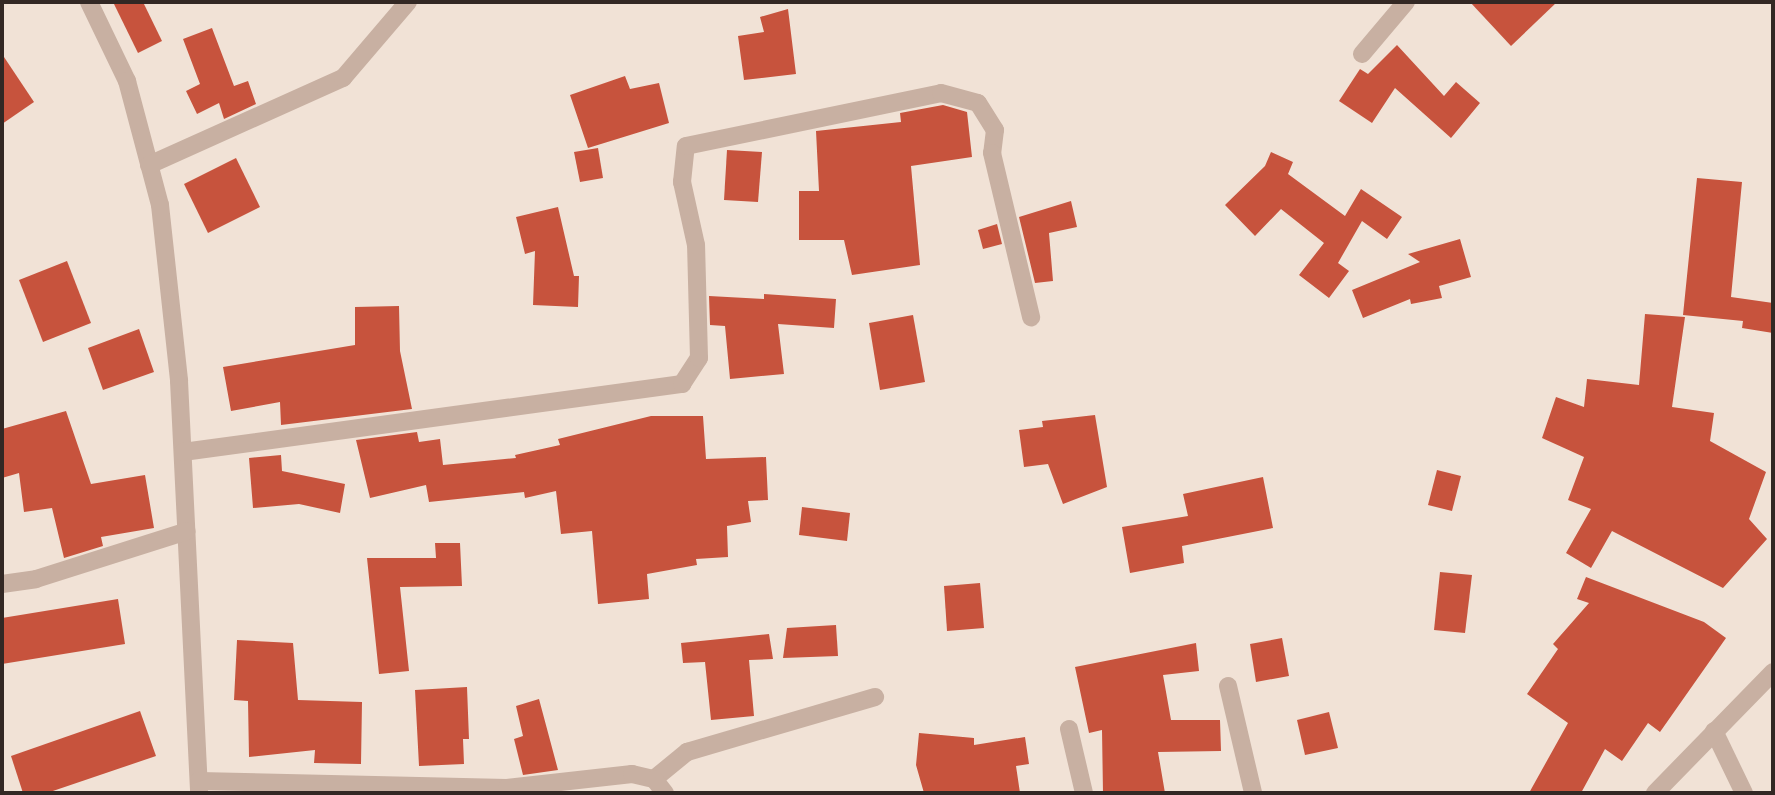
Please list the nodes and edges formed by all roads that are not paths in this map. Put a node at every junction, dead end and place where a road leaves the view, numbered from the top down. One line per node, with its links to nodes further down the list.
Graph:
1 (89, 2): 5 (street)
2 (408, 2): 5 (street)
3 (1406, 2): 4 (street)
4 (1362, 54)
5 (149, 165): 7 (street)
6 (1031, 317): 7 (street)
7 (183, 452): 8 (street)
8 (187, 531): 9 (street); 16 (street)
9 (2, 584)
10 (1773, 672): 14 (street)
11 (1228, 686): 18 (street)
12 (875, 696): 15 (street)
13 (1069, 729): 17 (street)
14 (1714, 731): 19 (street); 20 (street)
15 (659, 786): 16 (street)
16 (199, 787)
17 (1084, 793)
18 (1253, 793)
19 (1655, 793)
20 (1744, 793)

